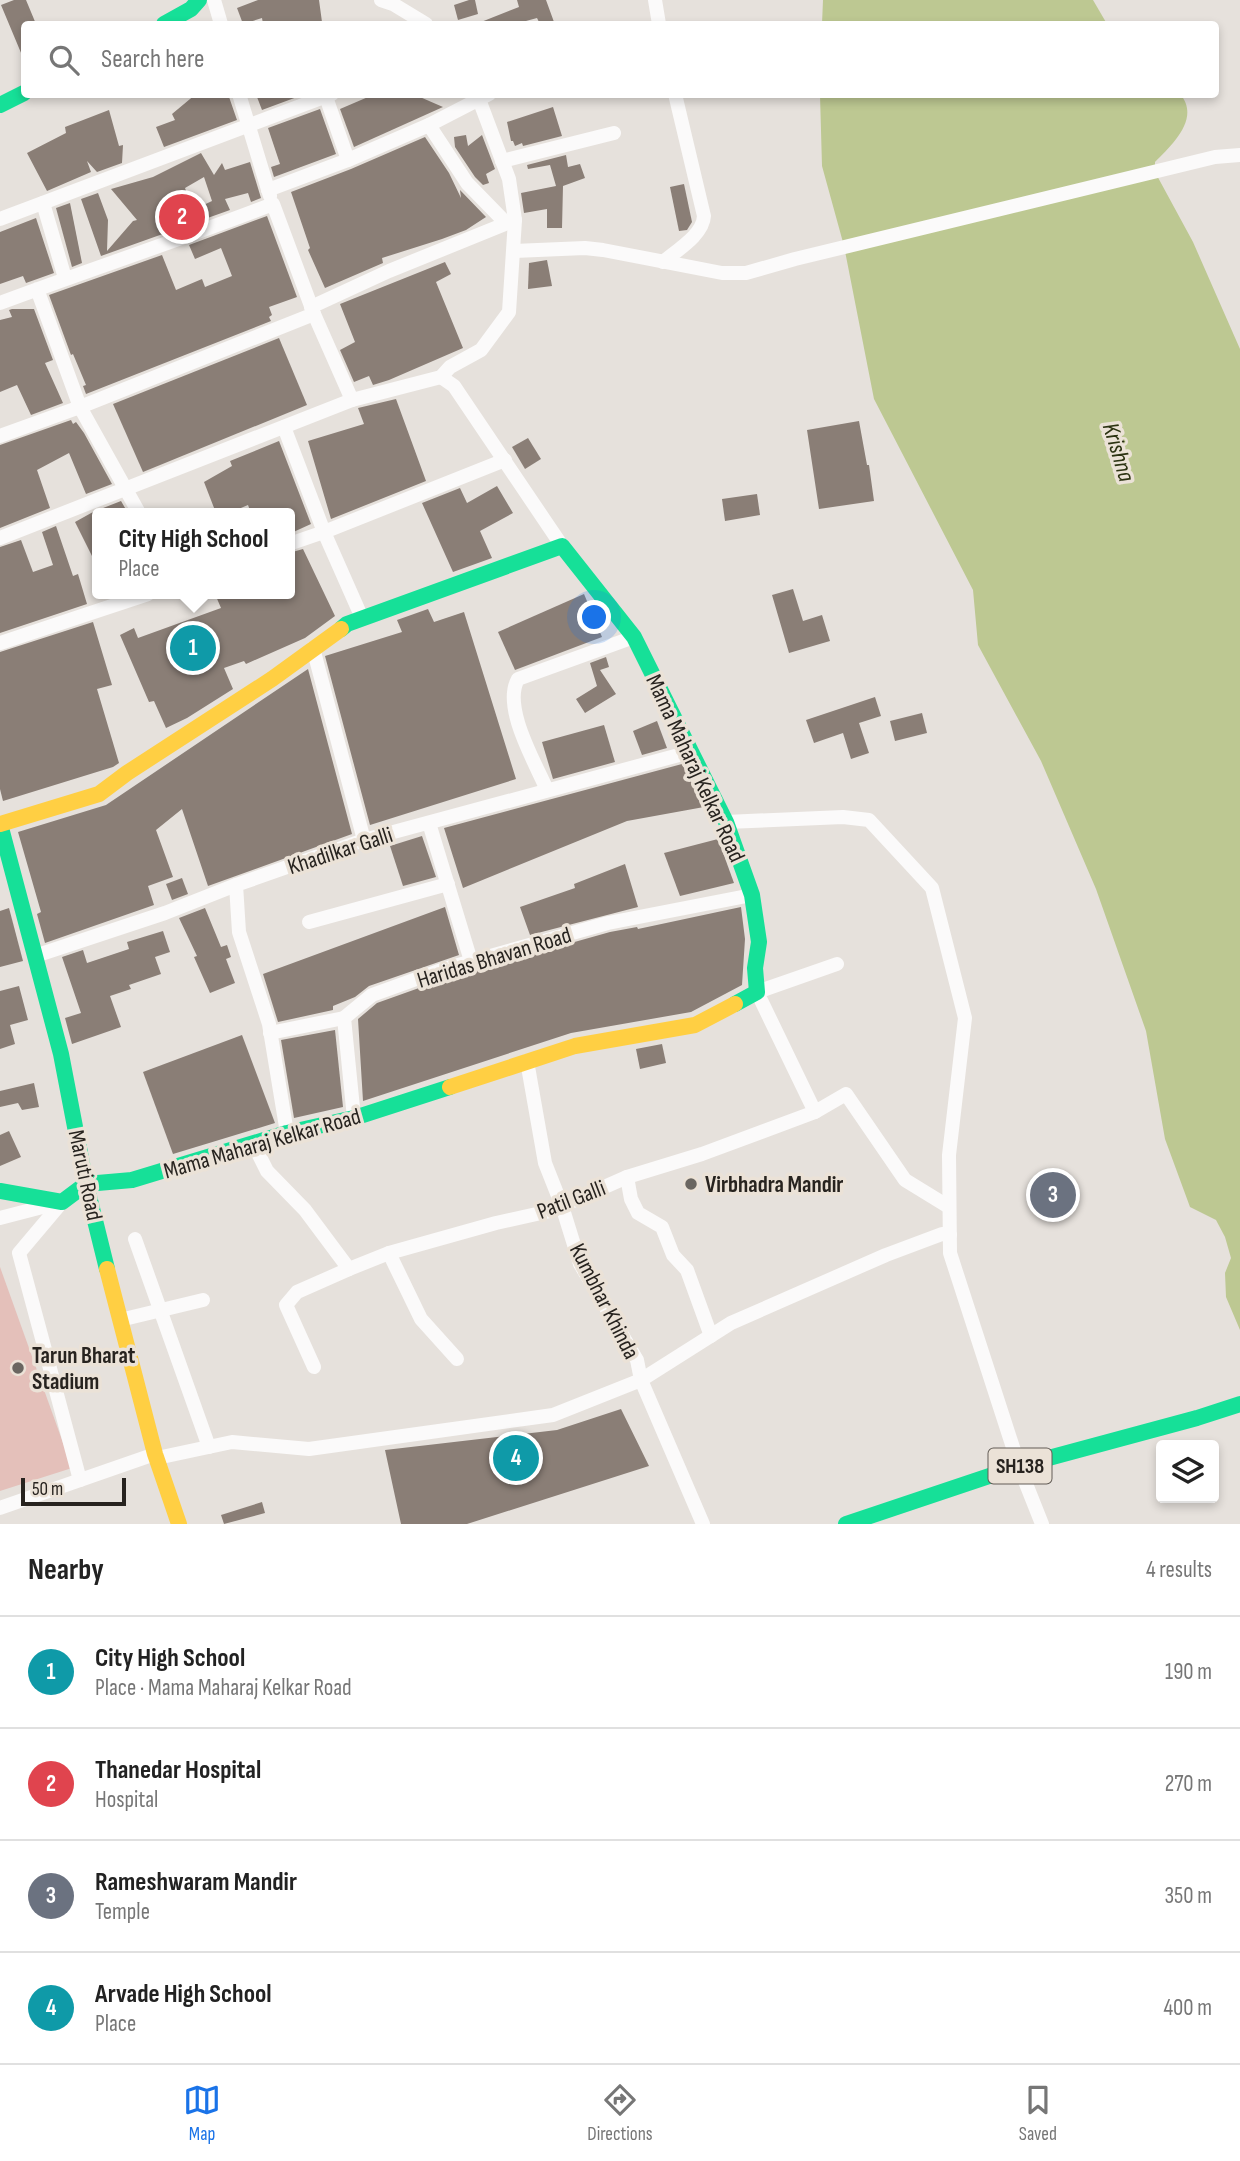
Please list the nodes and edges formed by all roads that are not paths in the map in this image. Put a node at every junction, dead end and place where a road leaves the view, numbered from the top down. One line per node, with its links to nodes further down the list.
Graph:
1 (200, 0): 5 (main road)
2 (214, 0): 6 (street)
3 (655, 0): 8 (street)
4 (391, 1): 7 (street)
5 (169, 21)
6 (220, 21)
7 (421, 21)
8 (658, 21)
9 (21, 94): 16 (main road)
10 (240, 98): 17 (street)
11 (323, 98): 17 (street)
12 (330, 98): 21 (street)
13 (478, 98): 18 (street)
14 (483, 98): 22 (street)
15 (676, 98): 28 (street)
16 (0, 105)
17 (248, 125): 23 (street); 24 (street)
18 (429, 125): 21 (street); 26 (street)
19 (614, 134): 22 (street)
20 (1240, 155): 28 (street)
21 (348, 160): 23 (street)
22 (502, 161): 26 (street)
23 (270, 197): 29 (street); 32 (street)
24 (43, 203): 25 (street); 29 (street)
25 (0, 219)
26 (511, 221): 27 (street); 32 (street)
27 (514, 251): 28 (street); 33 (street)
28 (663, 262)
29 (65, 278): 30 (street)
30 (37, 289): 31 (street); 35 (street)
31 (0, 303)
32 (313, 310): 34 (street); 35 (street)
33 (441, 377): 34 (street); 38 (street)
34 (352, 400): 36 (street)
35 (80, 407): 37 (street); 39 (street)
36 (285, 428): 39 (street); 41 (street)
37 (0, 436)
38 (505, 460): 41 (street); 44 (street)
39 (126, 488): 40 (street); 42 (street)
40 (136, 508)
41 (324, 532): 43 (street); 46 (street)
42 (0, 538)
43 (295, 542)
44 (562, 546): 46 (main road); 47 (main road, Mama Maharaj Kelkar Road)
45 (133, 599): 48 (street)
46 (362, 618): 49 (main road)
47 (634, 636): 50 (main road, Mama Maharaj Kelkar Road); 51 (street)
48 (0, 643)
49 (313, 648): 54 (main road); 55 (street)
50 (690, 752): 51 (street, Khadilkar Galli); 53 (main road, Mama Maharaj Kelkar Road)
51 (547, 790): 52 (street, Khadilkar Galli)
52 (429, 822): 55 (street, Khadilkar Galli); 56 (street)
53 (726, 822): 58 (main road, Mama Maharaj Kelkar Road); 76 (street)
54 (0, 824): 60 (main road, Maruti Road)
55 (364, 840): 57 (street, Khadilkar Galli)
56 (448, 884): 59 (street); 61 (street)
57 (236, 885): 60 (street, Khadilkar Galli); 65 (street)
58 (752, 895): 61 (street, Haridas Bhavan Road); 63 (main road, Mama Maharaj Kelkar Road)
59 (309, 922)
60 (35, 956): 72 (main road, Maruti Road)
61 (471, 961): 64 (street, Haridas Bhavan Road)
62 (837, 964): 63 (street)
63 (757, 992): 66 (main road, Mama Maharaj Kelkar Road); 67 (street)
64 (344, 1018): 65 (street); 68 (street)
65 (270, 1033): 69 (street)
66 (527, 1061): 68 (main road, Mama Maharaj Kelkar Road); 75 (street, Kumbhar Khinda)
67 (816, 1112): 71 (street, Patil Galli); 76 (street, Patil Galli)
68 (354, 1118): 69 (main road, Mama Maharaj Kelkar Road)
69 (287, 1133): 70 (main road, Mama Maharaj Kelkar Road)
70 (253, 1143): 72 (main road, Mama Maharaj Kelkar Road); 81 (street)
71 (627, 1177): 75 (street, Patil Galli); 85 (street)
72 (86, 1184): 74 (main road); 84 (main road, Maruti Road)
73 (0, 1191): 74 (main road)
74 (62, 1202): 77 (street); 93 (street)
75 (562, 1206): 80 (street, Patil Galli); 88 (street, Kumbhar Khinda)
76 (949, 1207): 78 (street)
77 (0, 1218)
78 (950, 1235): 85 (street); 92 (street)
79 (135, 1239): 83 (street)
80 (389, 1253): 81 (street, Patil Galli); 86 (street)
81 (349, 1269): 87 (street, Patil Galli)
82 (203, 1300): 83 (street)
83 (161, 1310): 84 (street); 90 (street)
84 (120, 1320): 91 (main road, Maruti Road)
85 (711, 1336): 88 (street)
86 (457, 1359)
87 (314, 1367)
88 (641, 1380): 90 (street); 96 (street, Kumbhar Khinda)
89 (1240, 1404): 92 (main road, SH138)
90 (209, 1447): 91 (street)
91 (156, 1456): 93 (street); 95 (main road, Maruti Road)
92 (1019, 1466): 97 (main road, SH138); 98 (street)
93 (80, 1480): 94 (street)
94 (0, 1508)
95 (179, 1524)
96 (703, 1524)
97 (846, 1524)
98 (1042, 1524)

